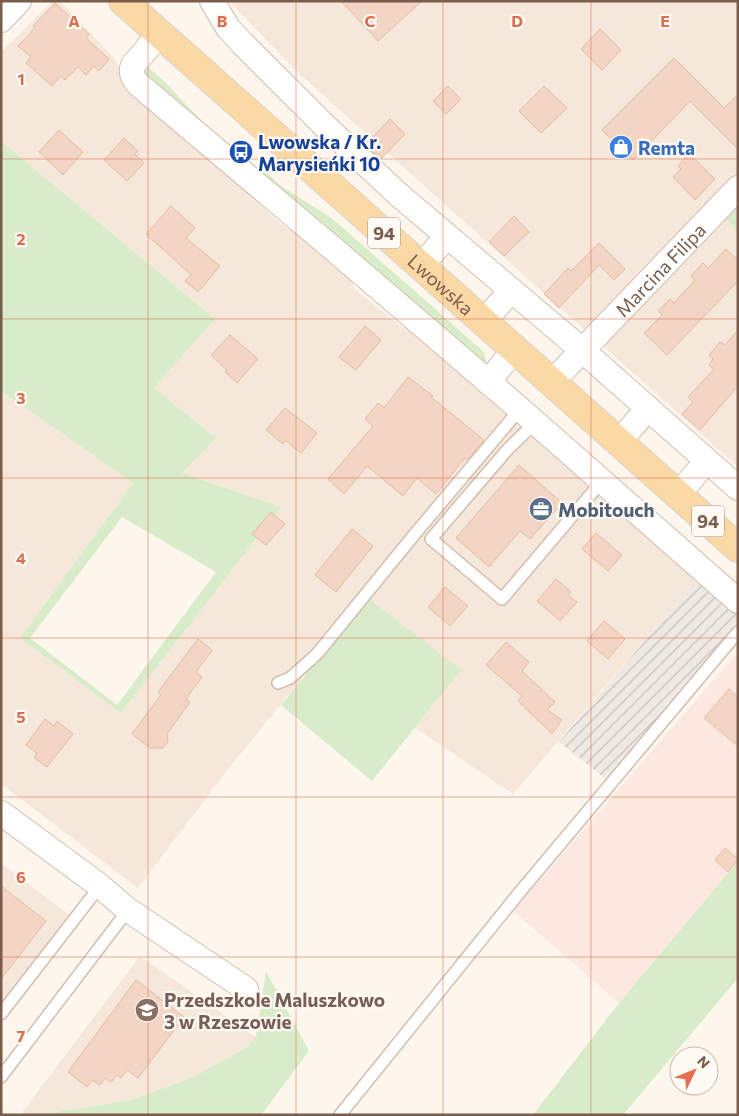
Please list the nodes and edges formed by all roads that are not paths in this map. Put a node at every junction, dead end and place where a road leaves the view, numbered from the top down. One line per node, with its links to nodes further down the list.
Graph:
1 (20, 1): 4 (street)
2 (123, 1): 5 (main road, Lwowska / 94)
3 (212, 1): 7 (street)
4 (1, 20)
5 (160, 34): 8 (main road, Lwowska / 94); 13 (street)
6 (738, 188): 12 (street, Marcina Filipa)
7 (446, 236): 8 (street); 9 (street)
8 (421, 266): 10 (main road, Lwowska / 94)
9 (511, 290): 10 (street); 12 (street)
10 (484, 322): 11 (main road, Lwowska / 94)
11 (515, 349): 13 (street); 14 (main road, Lwowska / 94)
12 (582, 350): 14 (street, Marcina Filipa); 15 (street)
13 (488, 382): 16 (street)
14 (552, 382): 17 (main road, Lwowska / 94)
15 (648, 408): 17 (street); 18 (street)
16 (527, 416): 19 (street); 19 (lane); 25 (lane)
17 (619, 442): 21 (main road, Lwowska / 94)
18 (707, 461): 20 (street); 21 (street)
19 (602, 481): 23 (street)
20 (738, 488)
21 (678, 494): 22 (main road, Lwowska / 94)
22 (738, 548)
23 (738, 601)
24 (738, 632): 32 (lane)
25 (278, 683)
26 (1, 812): 27 (street)
27 (100, 886): 28 (street); 30 (lane)
28 (128, 910): 29 (street); 31 (lane)
29 (246, 989)
30 (1, 1014)
31 (1, 1077)
32 (340, 1115)

